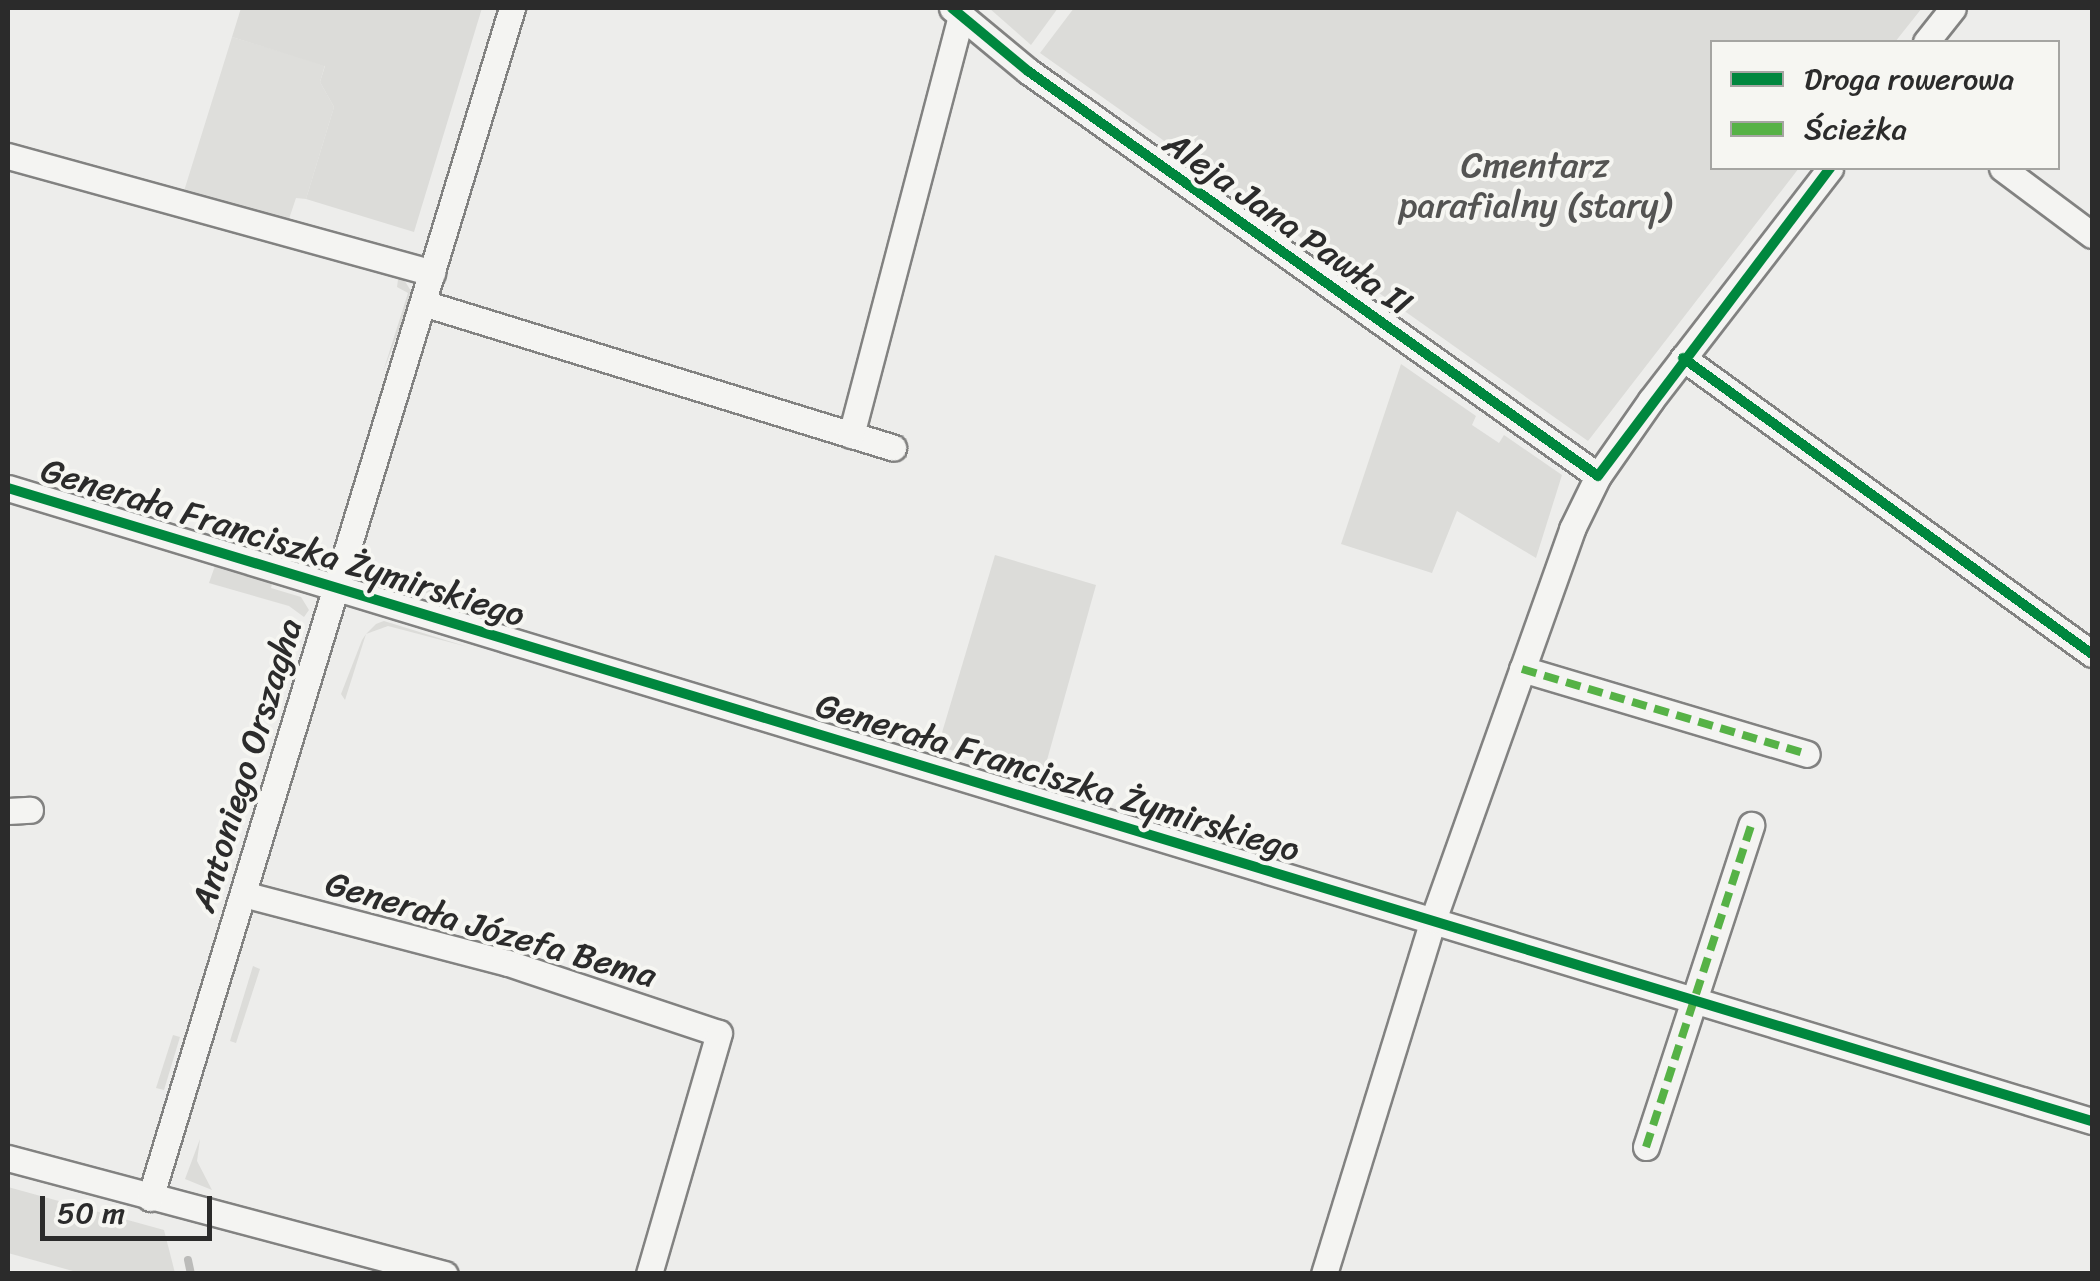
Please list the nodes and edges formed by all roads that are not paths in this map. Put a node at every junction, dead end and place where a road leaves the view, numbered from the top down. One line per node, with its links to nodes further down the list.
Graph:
1 (512, 8): 9 (street, Antoniego Orszagha)
2 (1953, 8): 4 (street)
3 (957, 12): 12 (street); 14 (street, Aleja Jana Pawła II)
4 (1928, 40)
5 (8, 156): 9 (street)
6 (1828, 170): 11 (street)
7 (2005, 170): 8 (street)
8 (2092, 235)
9 (432, 272): 10 (street, Antoniego Orszagha)
10 (422, 304): 12 (street); 16 (street, Antoniego Orszagha)
11 (1682, 358): 14 (street); 17 (street)
12 (851, 435): 13 (street)
13 (893, 448)
14 (1598, 476): 18 (street)
15 (8, 488): 16 (street, Generała Franciszka Żymirskiego)
16 (337, 587): 21 (street, Antoniego Orszagha); 22 (street, Generała Franciszka Żymirskiego)
17 (2092, 654)
18 (1522, 670): 19 (street); 22 (street)
19 (1807, 754)
20 (1750, 825): 23 (street)
21 (243, 894): 27 (street, Antoniego Orszagha); 29 (street, Generała Józefa Bema)
22 (1433, 920): 23 (street, Generała Franciszka Żymirskiego); 30 (street)
23 (1693, 996): 24 (street, Generała Franciszka Żymirskiego); 25 (street)
24 (2092, 1121)
25 (1646, 1147)
26 (8, 1158): 27 (street)
27 (150, 1198): 28 (street)
28 (445, 1274)
29 (649, 1274)
30 (1324, 1274)

